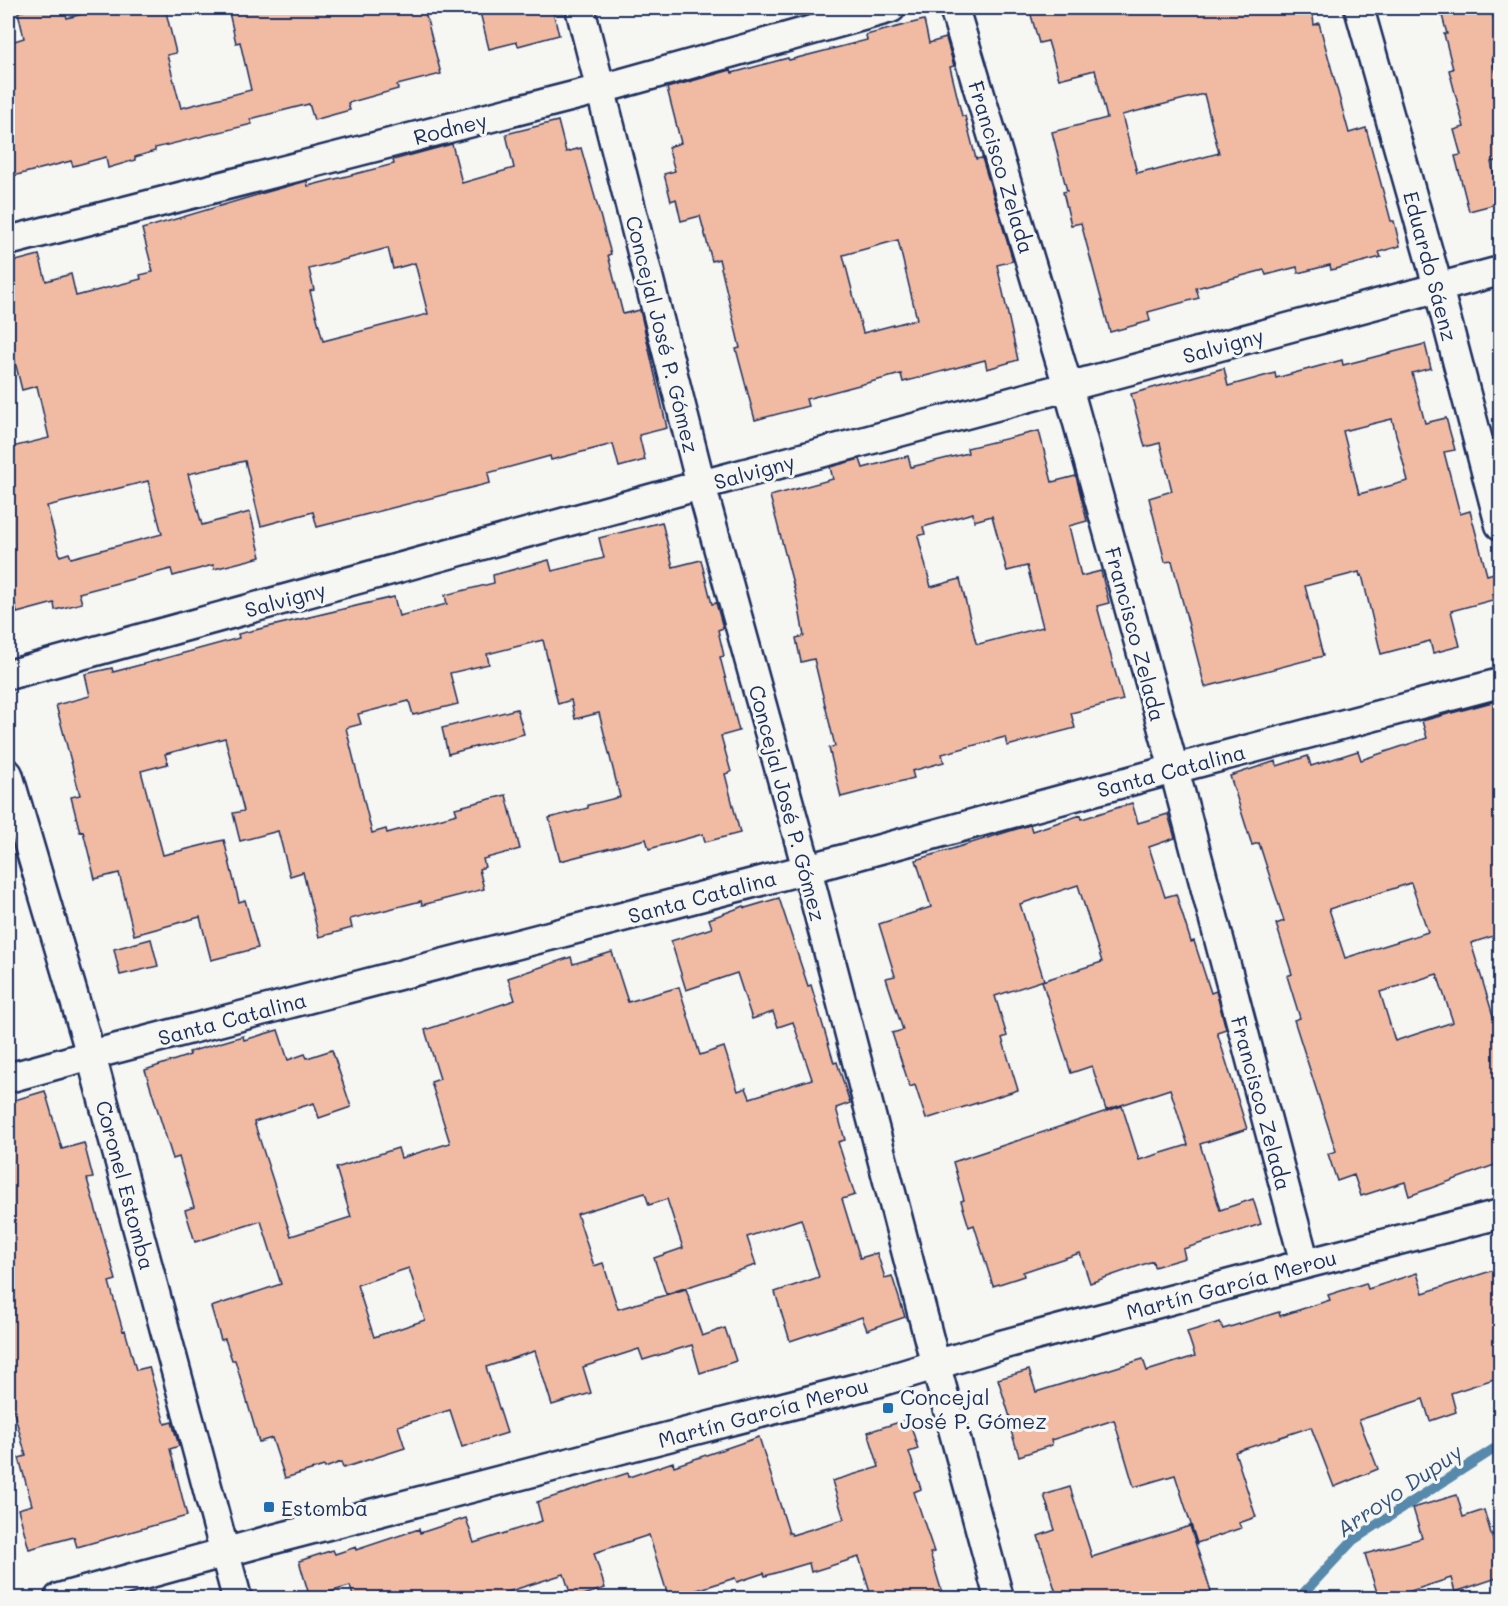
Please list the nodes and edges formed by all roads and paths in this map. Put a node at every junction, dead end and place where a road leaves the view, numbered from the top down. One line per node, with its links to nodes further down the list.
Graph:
1 (580, 8): 5 (street, Concejal José P. Gómez)
2 (891, 8): 5 (street, Rodney)
3 (954, 8): 9 (street, Francisco Zelada)
4 (1359, 8): 8 (street, Eduardo Sáenz)
5 (601, 89): 6 (street, Rodney); 10 (street, Concejal José P. Gómez)
6 (8, 241)
7 (1500, 271): 8 (street, Salvigny)
8 (1438, 287): 9 (street, Salvigny); 11 (street, Eduardo Sáenz)
9 (1068, 387): 10 (street, Salvigny); 14 (street, Francisco Zelada)
10 (701, 485): 12 (street, Salvigny); 16 (street, Concejal José P. Gómez)
11 (1500, 525)
12 (8, 675)
13 (1500, 683): 14 (street, Santa Catalina)
14 (1174, 769): 16 (street, Santa Catalina); 20 (street, Francisco Zelada)
15 (8, 774): 17 (street, Coronel Estomba)
16 (807, 869): 17 (street, Santa Catalina); 21 (street, Concejal José P. Gómez)
17 (91, 1055): 18 (street, Santa Catalina); 22 (street, Coronel Estomba)
18 (8, 1078)
19 (1500, 1214): 20 (street, Martín García Merou)
20 (1305, 1264): 21 (street, Martín García Merou)
21 (936, 1366): 22 (street, Martín García Merou); 25 (street, Concejal José P. Gómez)
22 (223, 1553): 23 (street, Martín García Merou); 24 (street, Coronel Estomba)
23 (59, 1599)
24 (237, 1599)
25 (999, 1599)

